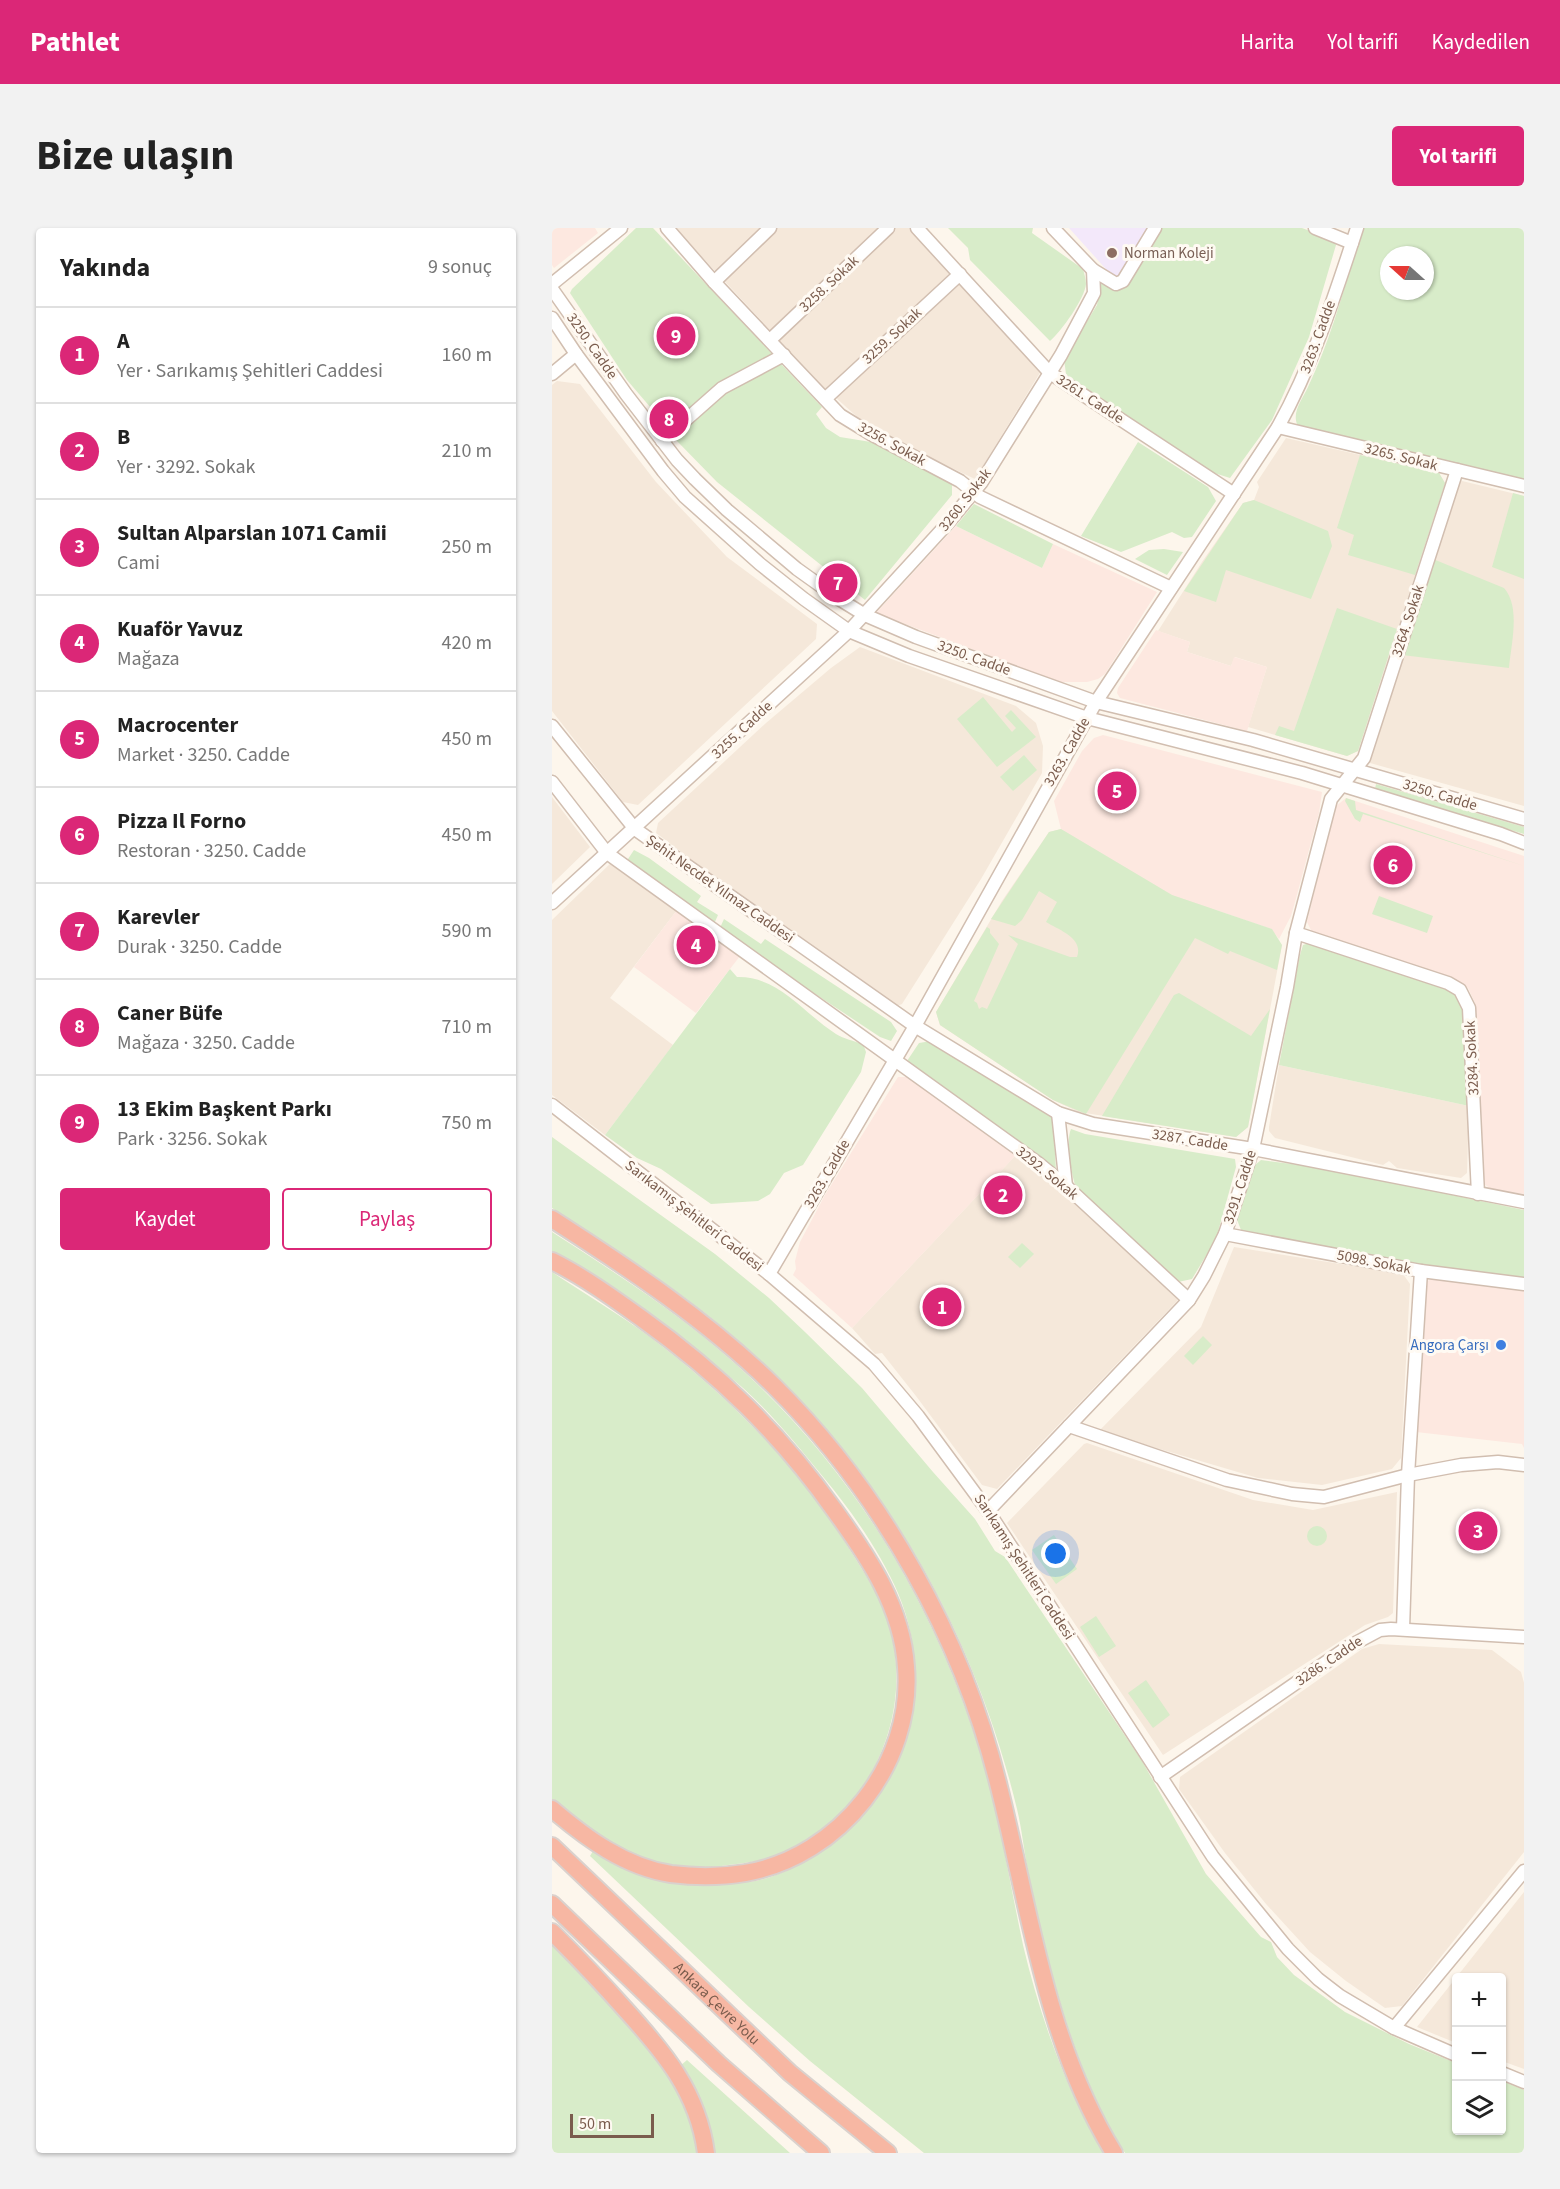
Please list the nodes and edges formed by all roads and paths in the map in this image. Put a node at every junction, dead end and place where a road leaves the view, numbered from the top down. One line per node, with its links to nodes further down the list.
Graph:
1 (621, 228): 14 (street)
2 (667, 228): 13 (street, 3256. Sokak)
3 (770, 228): 13 (street)
4 (888, 228): 17 (street, 3258. Sokak)
5 (917, 228): 12 (street, 3261. Cadde)
6 (1053, 228): 11 (street)
7 (1155, 228): 11 (street)
8 (1315, 228): 10 (street)
9 (1357, 228): 10 (street, 3263. Cadde)
10 (1352, 243): 23 (street, 3263. Cadde)
11 (1094, 270): 20 (street, 3260. Sokak)
12 (960, 274): 20 (street, 3261. Cadde); 22 (street, 3259. Sokak)
13 (714, 282): 17 (street, 3256. Sokak)
14 (552, 284)
15 (552, 289): 24 (street, 3250. Cadde)
16 (552, 318): 18 (street, 3250. Cadde)
17 (770, 340): 19 (street, 3256. Sokak)
18 (576, 354): 21 (street); 31 (street, 3250. Cadde)
19 (784, 355): 22 (street, 3256. Sokak); 24 (street)
20 (1050, 373): 27 (street, 3260. Sokak); 28 (street, 3261. Cadde)
21 (552, 374)
22 (825, 399): 27 (street, 3256. Sokak)
23 (1278, 427): 25 (street, 3265. Sokak); 28 (street, 3263. Cadde)
24 (662, 441): 30 (street, 3250. Cadde)
25 (1457, 470): 26 (street, 3265. Sokak); 35 (street, 3264. Sokak)
26 (1524, 486)
27 (973, 492): 29 (street, 3256. Sokak); 30 (street, 3260. Sokak)
28 (1234, 494): 29 (street, 3263. Cadde)
29 (1171, 588): 32 (street, 3263. Cadde)
30 (865, 615): 31 (street, 3260. Sokak); 32 (street, 3250. Cadde)
31 (849, 631): 33 (street, 3250. Cadde); 39 (street, 3255. Cadde)
32 (1095, 702): 33 (street, 3263. Cadde); 35 (street, 3250. Cadde)
33 (1087, 718): 37 (street, 3250. Cadde); 44 (street, 3263. Cadde)
34 (552, 726): 39 (street, Şehit Necdet Yılmaz Caddesi)
35 (1354, 769): 37 (street, 3264. Sokak); 38 (street, 3250. Cadde)
36 (552, 782): 41 (street)
37 (1341, 785): 40 (street, 3250. Cadde); 43 (street, 3291. Cadde)
38 (1524, 819)
39 (635, 829): 41 (street, 3255. Cadde); 44 (street, Şehit Necdet Yılmaz Caddesi)
40 (1524, 843)
41 (608, 853): 42 (street, 3255. Cadde); 45 (street)
42 (552, 903)
43 (1296, 933): 48 (street, 3291. Cadde); 50 (street, 3284. Sokak)
44 (915, 1026): 45 (street, 3263. Cadde); 47 (street, 3287. Cadde)
45 (895, 1058): 49 (street, 3292. Sokak); 56 (street, 3263. Cadde)
46 (552, 1105): 56 (street, Sarıkamış Şehitleri Caddesi)
47 (1058, 1113): 48 (street, 3287. Cadde); 49 (street)
48 (1253, 1149): 50 (street, 3287. Cadde); 53 (street, 3291. Cadde)
49 (1066, 1186): 58 (street, 3292. Sokak)
50 (1478, 1194): 51 (street, 3287. Cadde)
51 (1524, 1202)
52 (552, 1219): 78 (highway)
53 (1225, 1234): 55 (street, 5098. Sokak); 58 (street, 3291. Cadde)
54 (552, 1262): 66 (highway)
55 (1421, 1271): 57 (street, 5098. Sokak); 61 (street)
56 (769, 1274): 62 (street, Sarıkamış Şehitleri Caddesi)
57 (1524, 1284)
58 (1188, 1300): 59 (street, 3291. Cadde)
59 (1069, 1426): 61 (street); 62 (street, 3291. Cadde)
60 (1524, 1465): 61 (street)
61 (1408, 1475): 63 (street)
62 (988, 1511): 65 (street, Sarıkamış Şehitleri Caddesi)
63 (1403, 1629): 64 (street, 3286. Cadde); 65 (street, 3286. Cadde)
64 (1524, 1636)
65 (1160, 1777): 71 (street, Sarıkamış Şehitleri Caddesi)
66 (552, 1809)
67 (552, 1846): 77 (highway, Ankara Çevre Yolu)
68 (1524, 1871): 71 (street)
69 (552, 1904): 76 (highway)
70 (552, 1932): 75 (highway)
71 (1394, 2028): 72 (street, Sarıkamış Şehitleri Caddesi)
72 (1452, 2053)
73 (1506, 2075): 74 (street)
74 (1524, 2082)
75 (706, 2153)
76 (821, 2153)
77 (888, 2153)
78 (1114, 2153)

